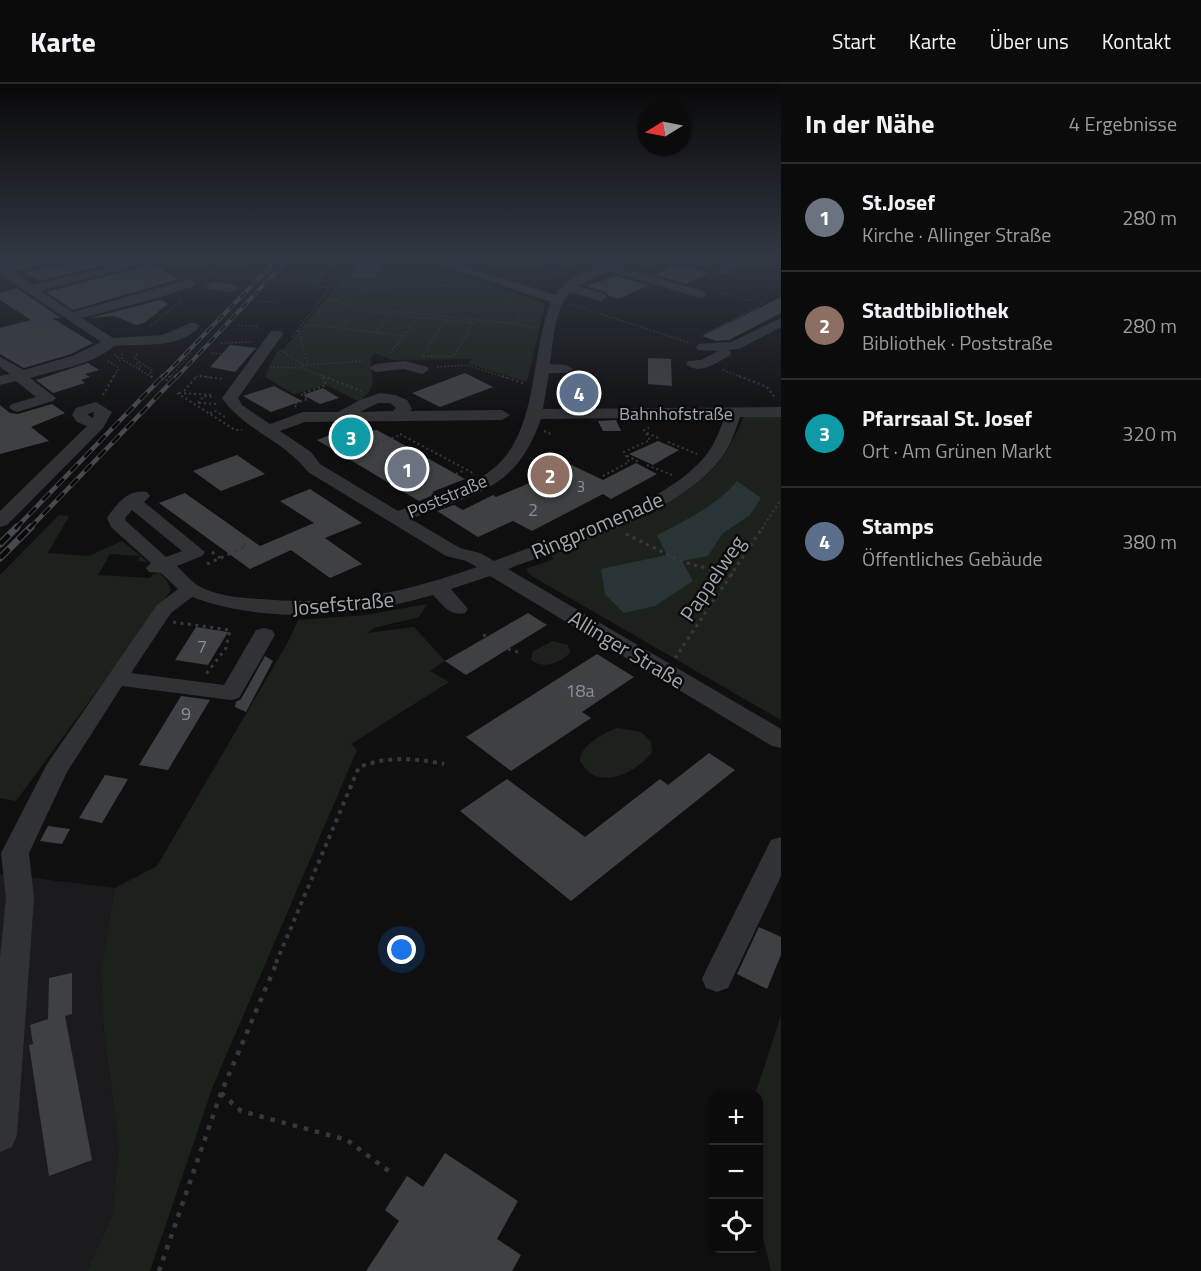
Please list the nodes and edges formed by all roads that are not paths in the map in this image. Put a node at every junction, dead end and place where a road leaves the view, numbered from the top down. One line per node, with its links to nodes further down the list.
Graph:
1 (69, 313): 4 (street)
2 (83, 313): 4 (street)
3 (556, 313): 13 (street, Poststraße)
4 (73, 316): 9 (street)
5 (781, 322): 8 (street)
6 (172, 328): 9 (street)
7 (260, 341): 29 (street, Allinger Straße)
8 (703, 347)
9 (107, 348): 16 (street)
10 (724, 353): 12 (street)
11 (0, 361): 16 (street)
12 (699, 364)
13 (543, 368): 14 (street); 28 (street, Poststraße)
14 (566, 369)
15 (422, 370): 20 (street)
16 (20, 376): 17 (street); 18 (street)
17 (0, 381)
18 (34, 388): 19 (street); 21 (street)
19 (5, 397)
20 (379, 398): 26 (street); 27 (street)
21 (17, 407)
22 (781, 412): 23 (street, Bahnhofstraße)
23 (734, 413): 28 (street, Bahnhofstraße); 33 (street, Ringpromenade)
24 (502, 415): 27 (street)
25 (97, 416): 31 (street)
26 (340, 416): 27 (street); 29 (street)
27 (397, 416)
28 (539, 422): 30 (street, Poststraße)
29 (269, 430): 30 (street, Allinger Straße)
30 (403, 515): 33 (street, Allinger Straße)
31 (0, 521)
32 (160, 567): 32 (street, Josefstraße); 34 (street, Josefstraße)
33 (493, 569): 35 (street, Josefstraße); 39 (street, Allinger Straße)
34 (190, 589): 35 (street, Josefstraße); 38 (street)
35 (440, 589): 36 (street)
36 (458, 609)
37 (264, 635): 38 (street)
38 (116, 678): 41 (street)
39 (781, 740)
40 (781, 848): 42 (street)
41 (7, 856): 43 (street)
42 (717, 979)
43 (0, 1135)

